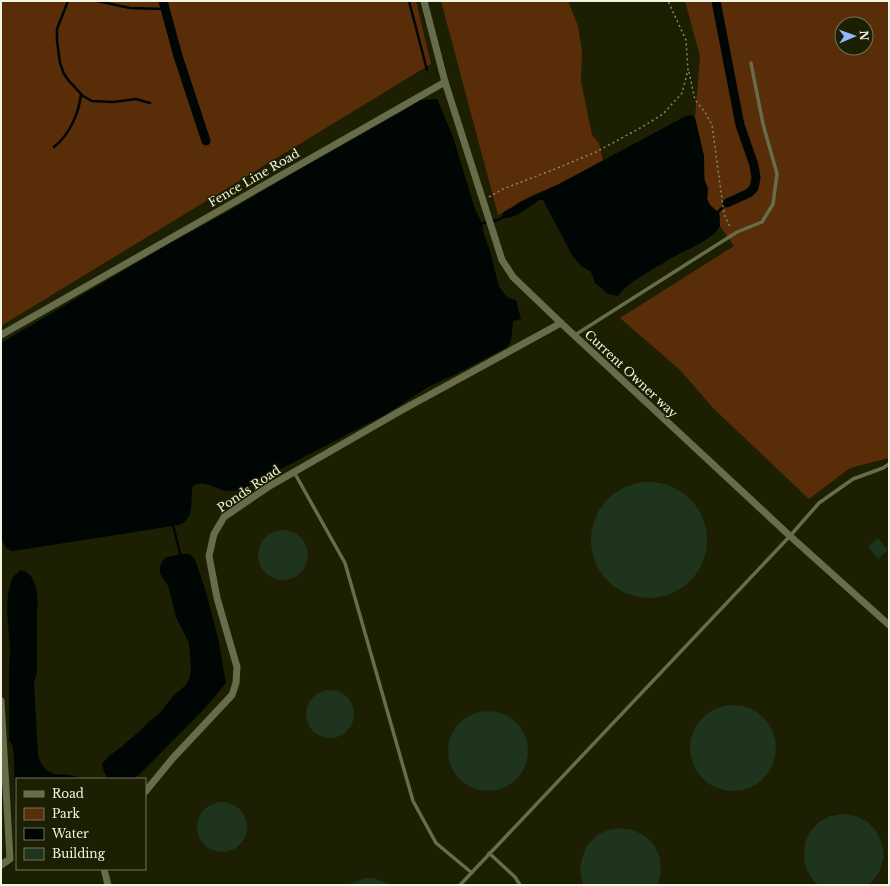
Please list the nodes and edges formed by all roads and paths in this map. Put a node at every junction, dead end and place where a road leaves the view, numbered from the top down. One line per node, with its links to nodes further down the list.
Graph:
1 (424, 1): 5 (street)
2 (668, 1): 4 (path)
3 (751, 63): 7 (lane)
4 (688, 70): 6 (path); 7 (path)
5 (445, 82): 6 (street, Current Owner way); 9 (street, Fence Line Road)
6 (483, 202): 8 (street, Current Owner way)
7 (737, 232): 10 (lane)
8 (561, 324): 10 (street, Current Owner way); 12 (street, Ponds Road)
9 (1, 334)
10 (574, 336): 13 (street, Current Owner way)
11 (889, 464): 13 (lane)
12 (294, 472): 16 (street, Ponds Road); 20 (lane)
13 (790, 536): 14 (street, Current Owner way); 17 (lane)
14 (889, 625)
15 (1, 701): 18 (street)
16 (146, 791)
17 (490, 854): 20 (lane); 23 (lane)
18 (1, 864)
19 (104, 870): 21 (street)
20 (472, 872): 22 (lane)
21 (108, 885)
22 (460, 885)
23 (520, 885)

